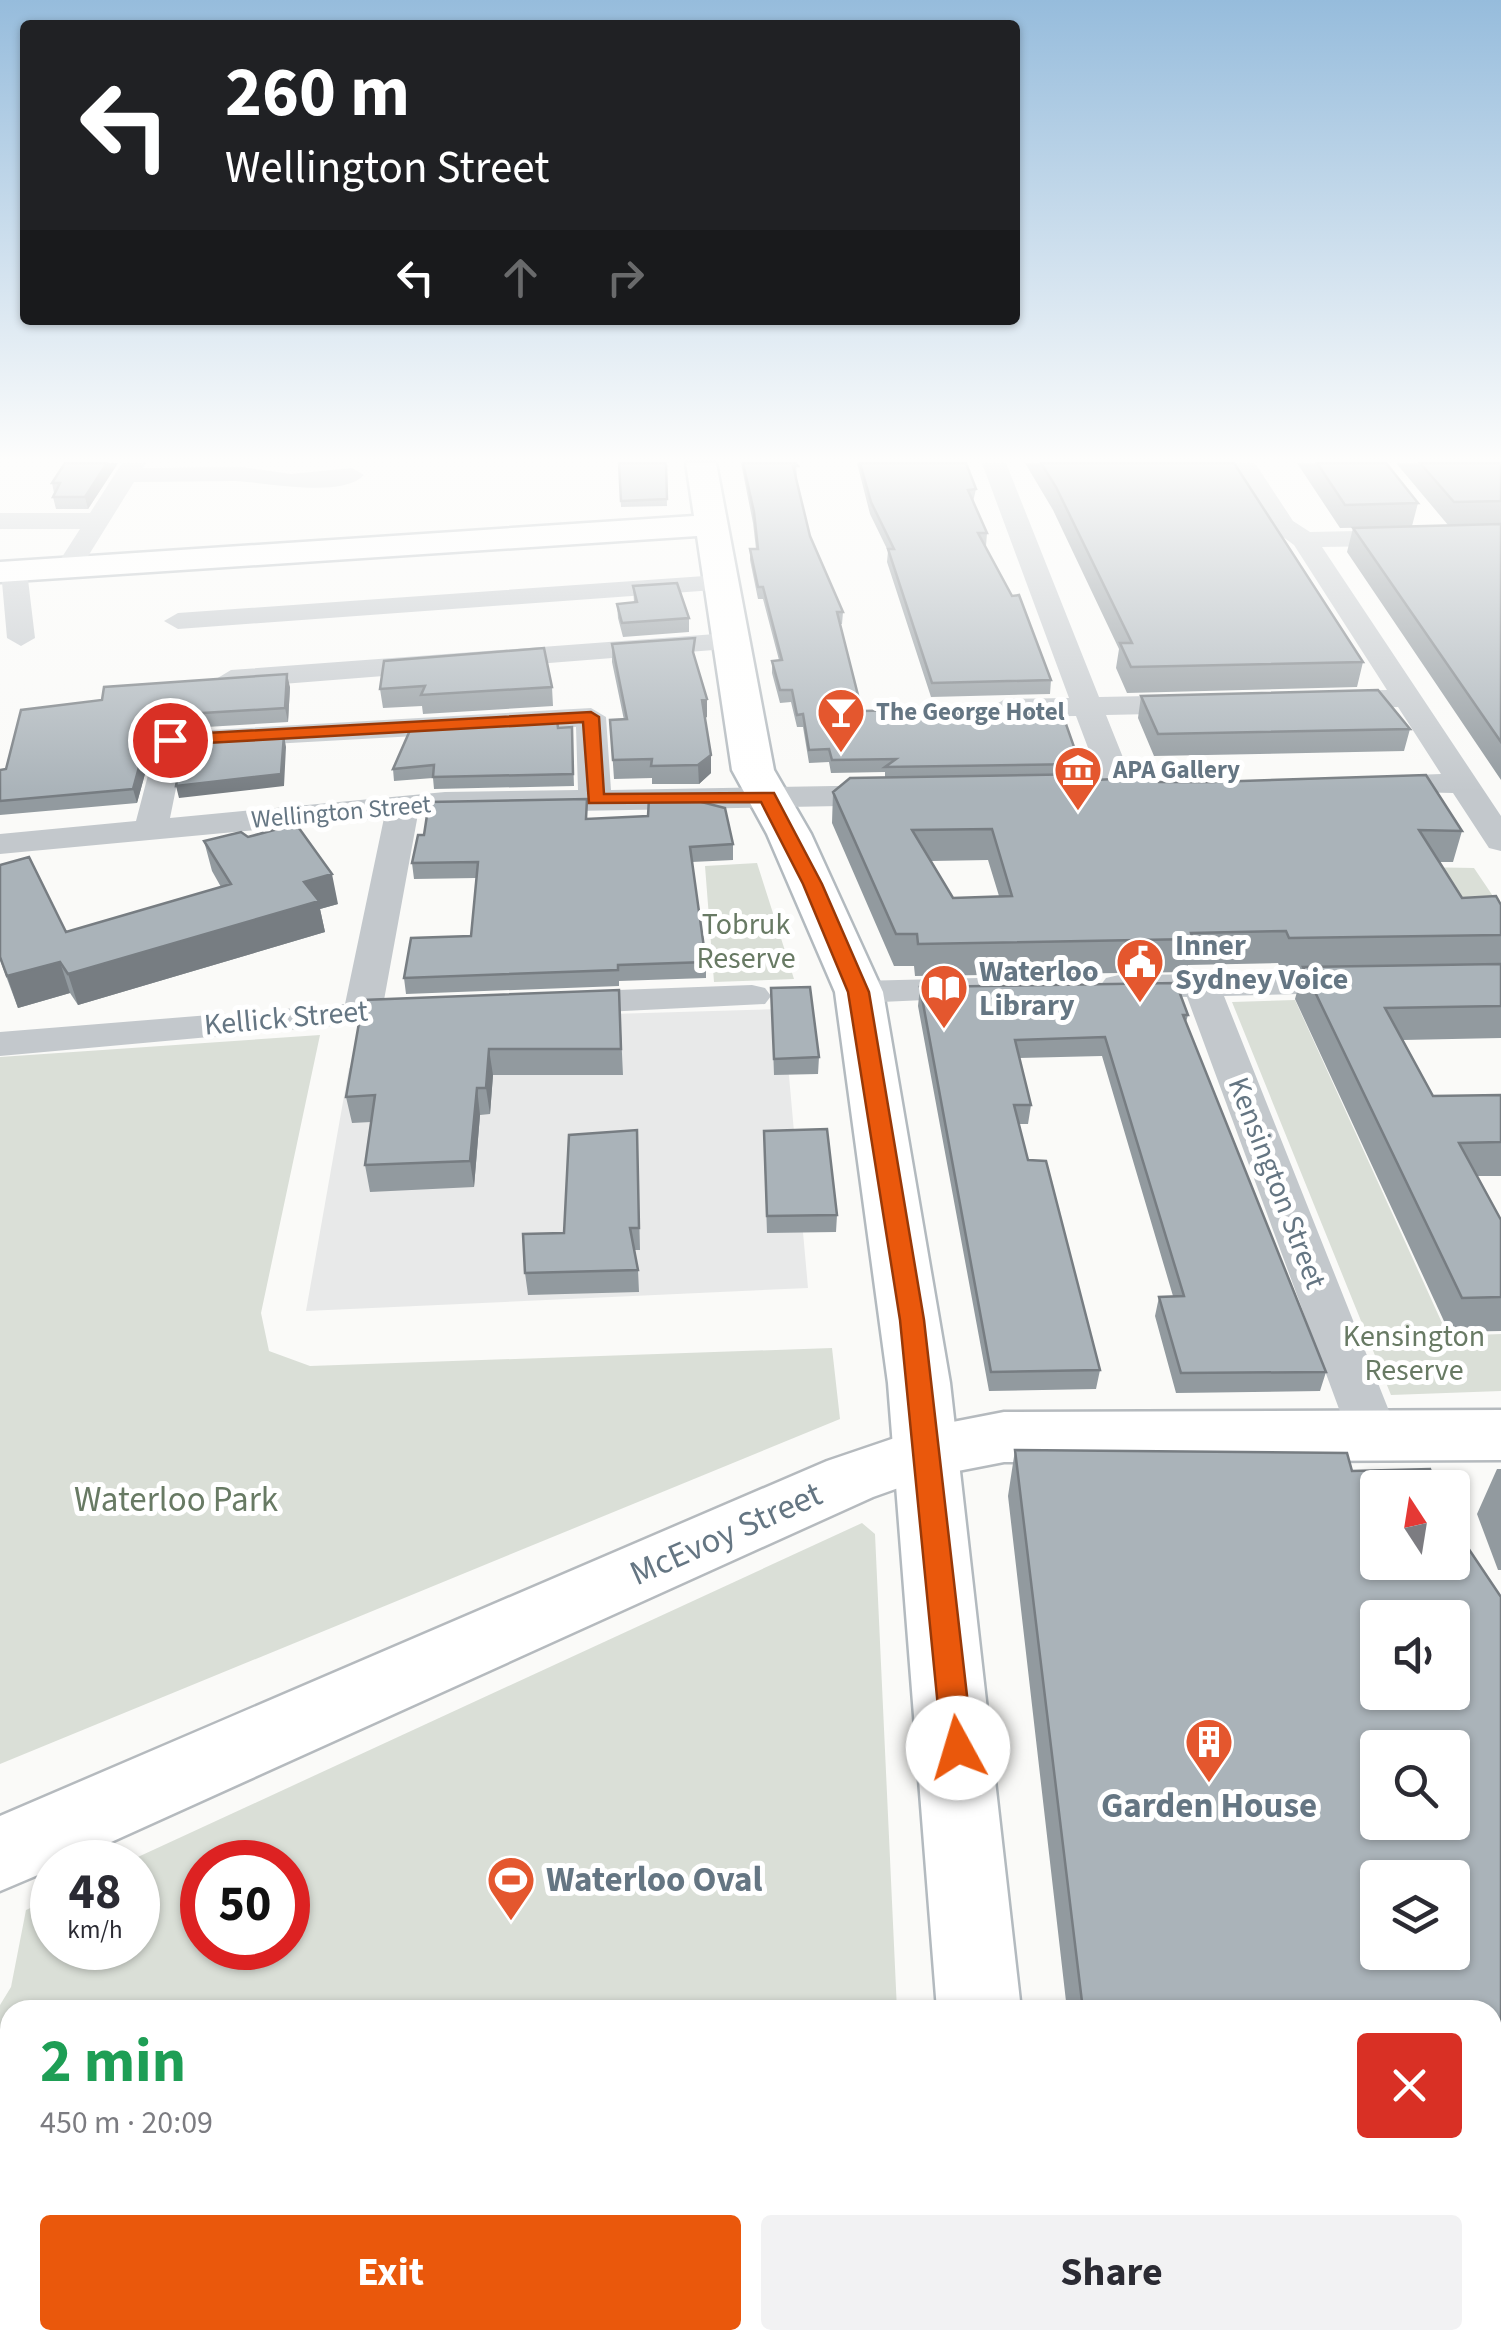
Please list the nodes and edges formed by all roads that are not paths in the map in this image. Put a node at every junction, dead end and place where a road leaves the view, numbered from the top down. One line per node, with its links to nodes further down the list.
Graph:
1 (7, 573): 7 (street)
2 (717, 573): 5 (main road)
3 (1037, 573): 13 (street)
4 (1325, 573): 10 (street)
5 (719, 583): 6 (street); 8 (main road)
6 (178, 621)
7 (21, 638)
8 (729, 642): 9 (street); 21 (main road)
9 (203, 681)
10 (1407, 698): 11 (street); 15 (street)
11 (1293, 701)
12 (1236, 703): 13 (street)
13 (1090, 706): 14 (street); 18 (street)
14 (979, 709)
15 (1462, 782): 16 (street); 25 (street)
16 (1334, 785)
17 (1159, 789): 18 (street)
18 (1120, 790): 19 (street)
19 (1083, 791)
20 (930, 794): 21 (street, Wellington Street)
21 (768, 797): 22 (street, Wellington Street); 31 (main road)
22 (595, 800): 23 (street, Wellington Street); 24 (street)
23 (404, 805): 24 (street, Wellington Street); 35 (street)
24 (151, 830): 26 (street, Wellington Street)
25 (1501, 841)
26 (0, 844)
27 (1386, 983): 29 (street)
28 (1088, 986): 29 (street)
29 (1202, 987): 38 (street, Kensington Street)
30 (1011, 988): 31 (street)
31 (858, 992): 39 (main road)
32 (752, 996): 33 (street)
33 (518, 1005)
34 (460, 1007): 35 (street, Kellick Street)
35 (363, 1011): 36 (street, Kellick Street)
36 (0, 1044)
37 (1501, 1435): 38 (main road, McEvoy Street)
38 (1374, 1436): 39 (main road, McEvoy Street)
39 (928, 1452): 40 (main road, McEvoy Street); 41 (main road)
40 (0, 1854)
41 (978, 2000)

